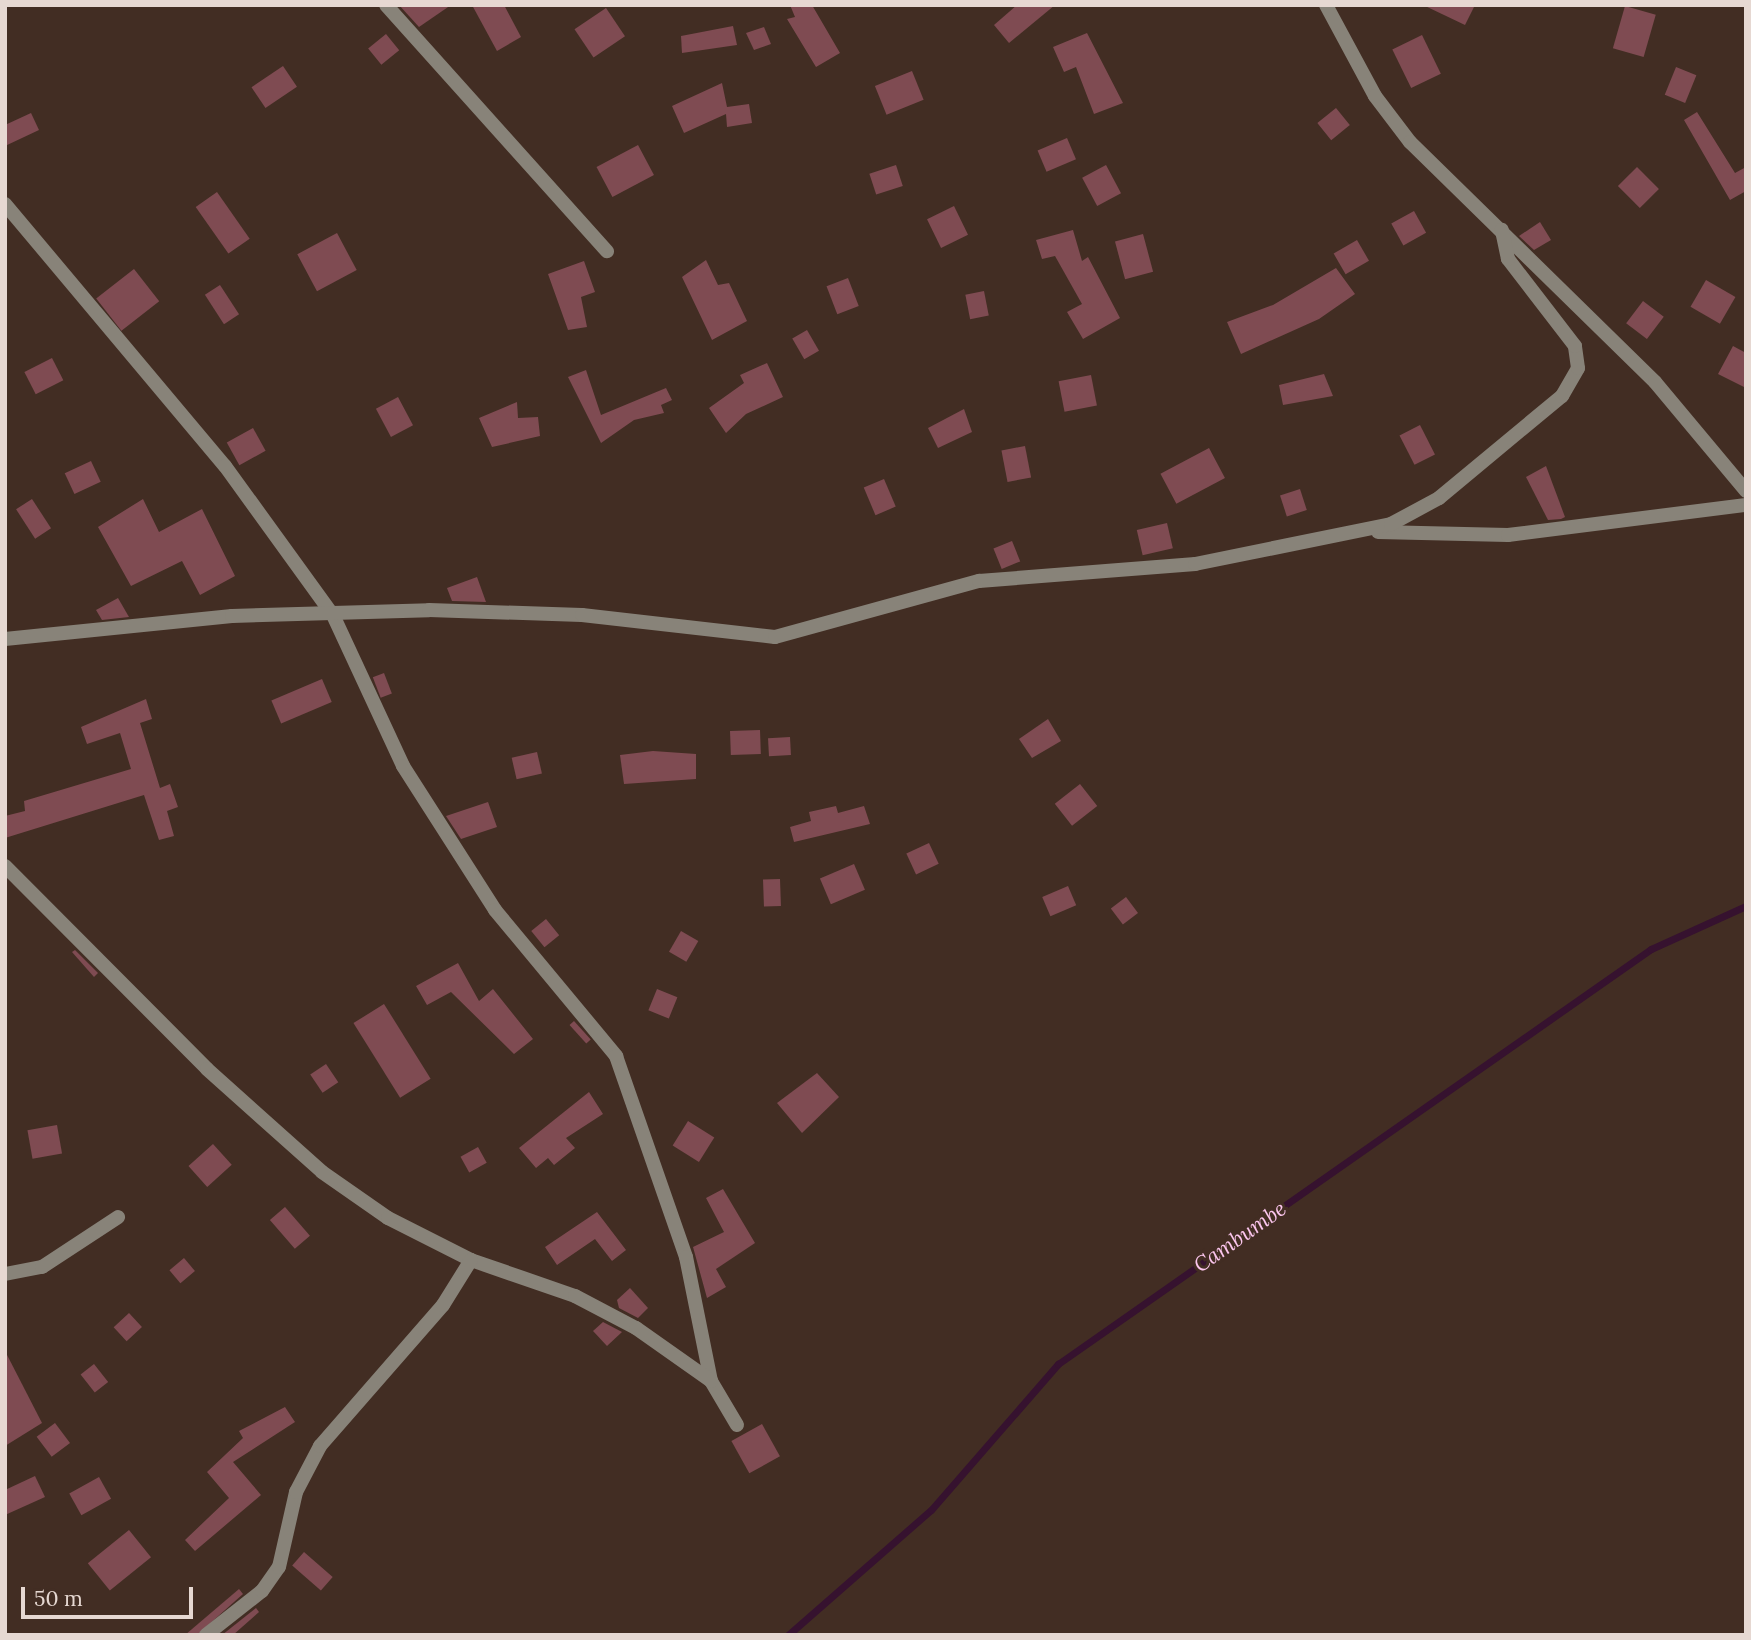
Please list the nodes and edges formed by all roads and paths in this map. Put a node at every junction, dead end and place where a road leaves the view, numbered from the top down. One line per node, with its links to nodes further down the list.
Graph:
1 (386, 5): 5 (street)
2 (1326, 5): 4 (street)
3 (5, 204): 9 (street)
4 (1502, 230): 6 (street); 8 (street)
5 (607, 251)
6 (1746, 491)
7 (1746, 505): 8 (street)
8 (1359, 531): 9 (street)
9 (333, 615): 10 (street); 15 (street)
10 (5, 639)
11 (5, 866): 13 (street)
12 (118, 1217): 14 (street)
13 (471, 1260): 15 (street); 17 (street)
14 (5, 1274)
15 (710, 1381): 16 (street)
16 (737, 1425)
17 (206, 1635)

